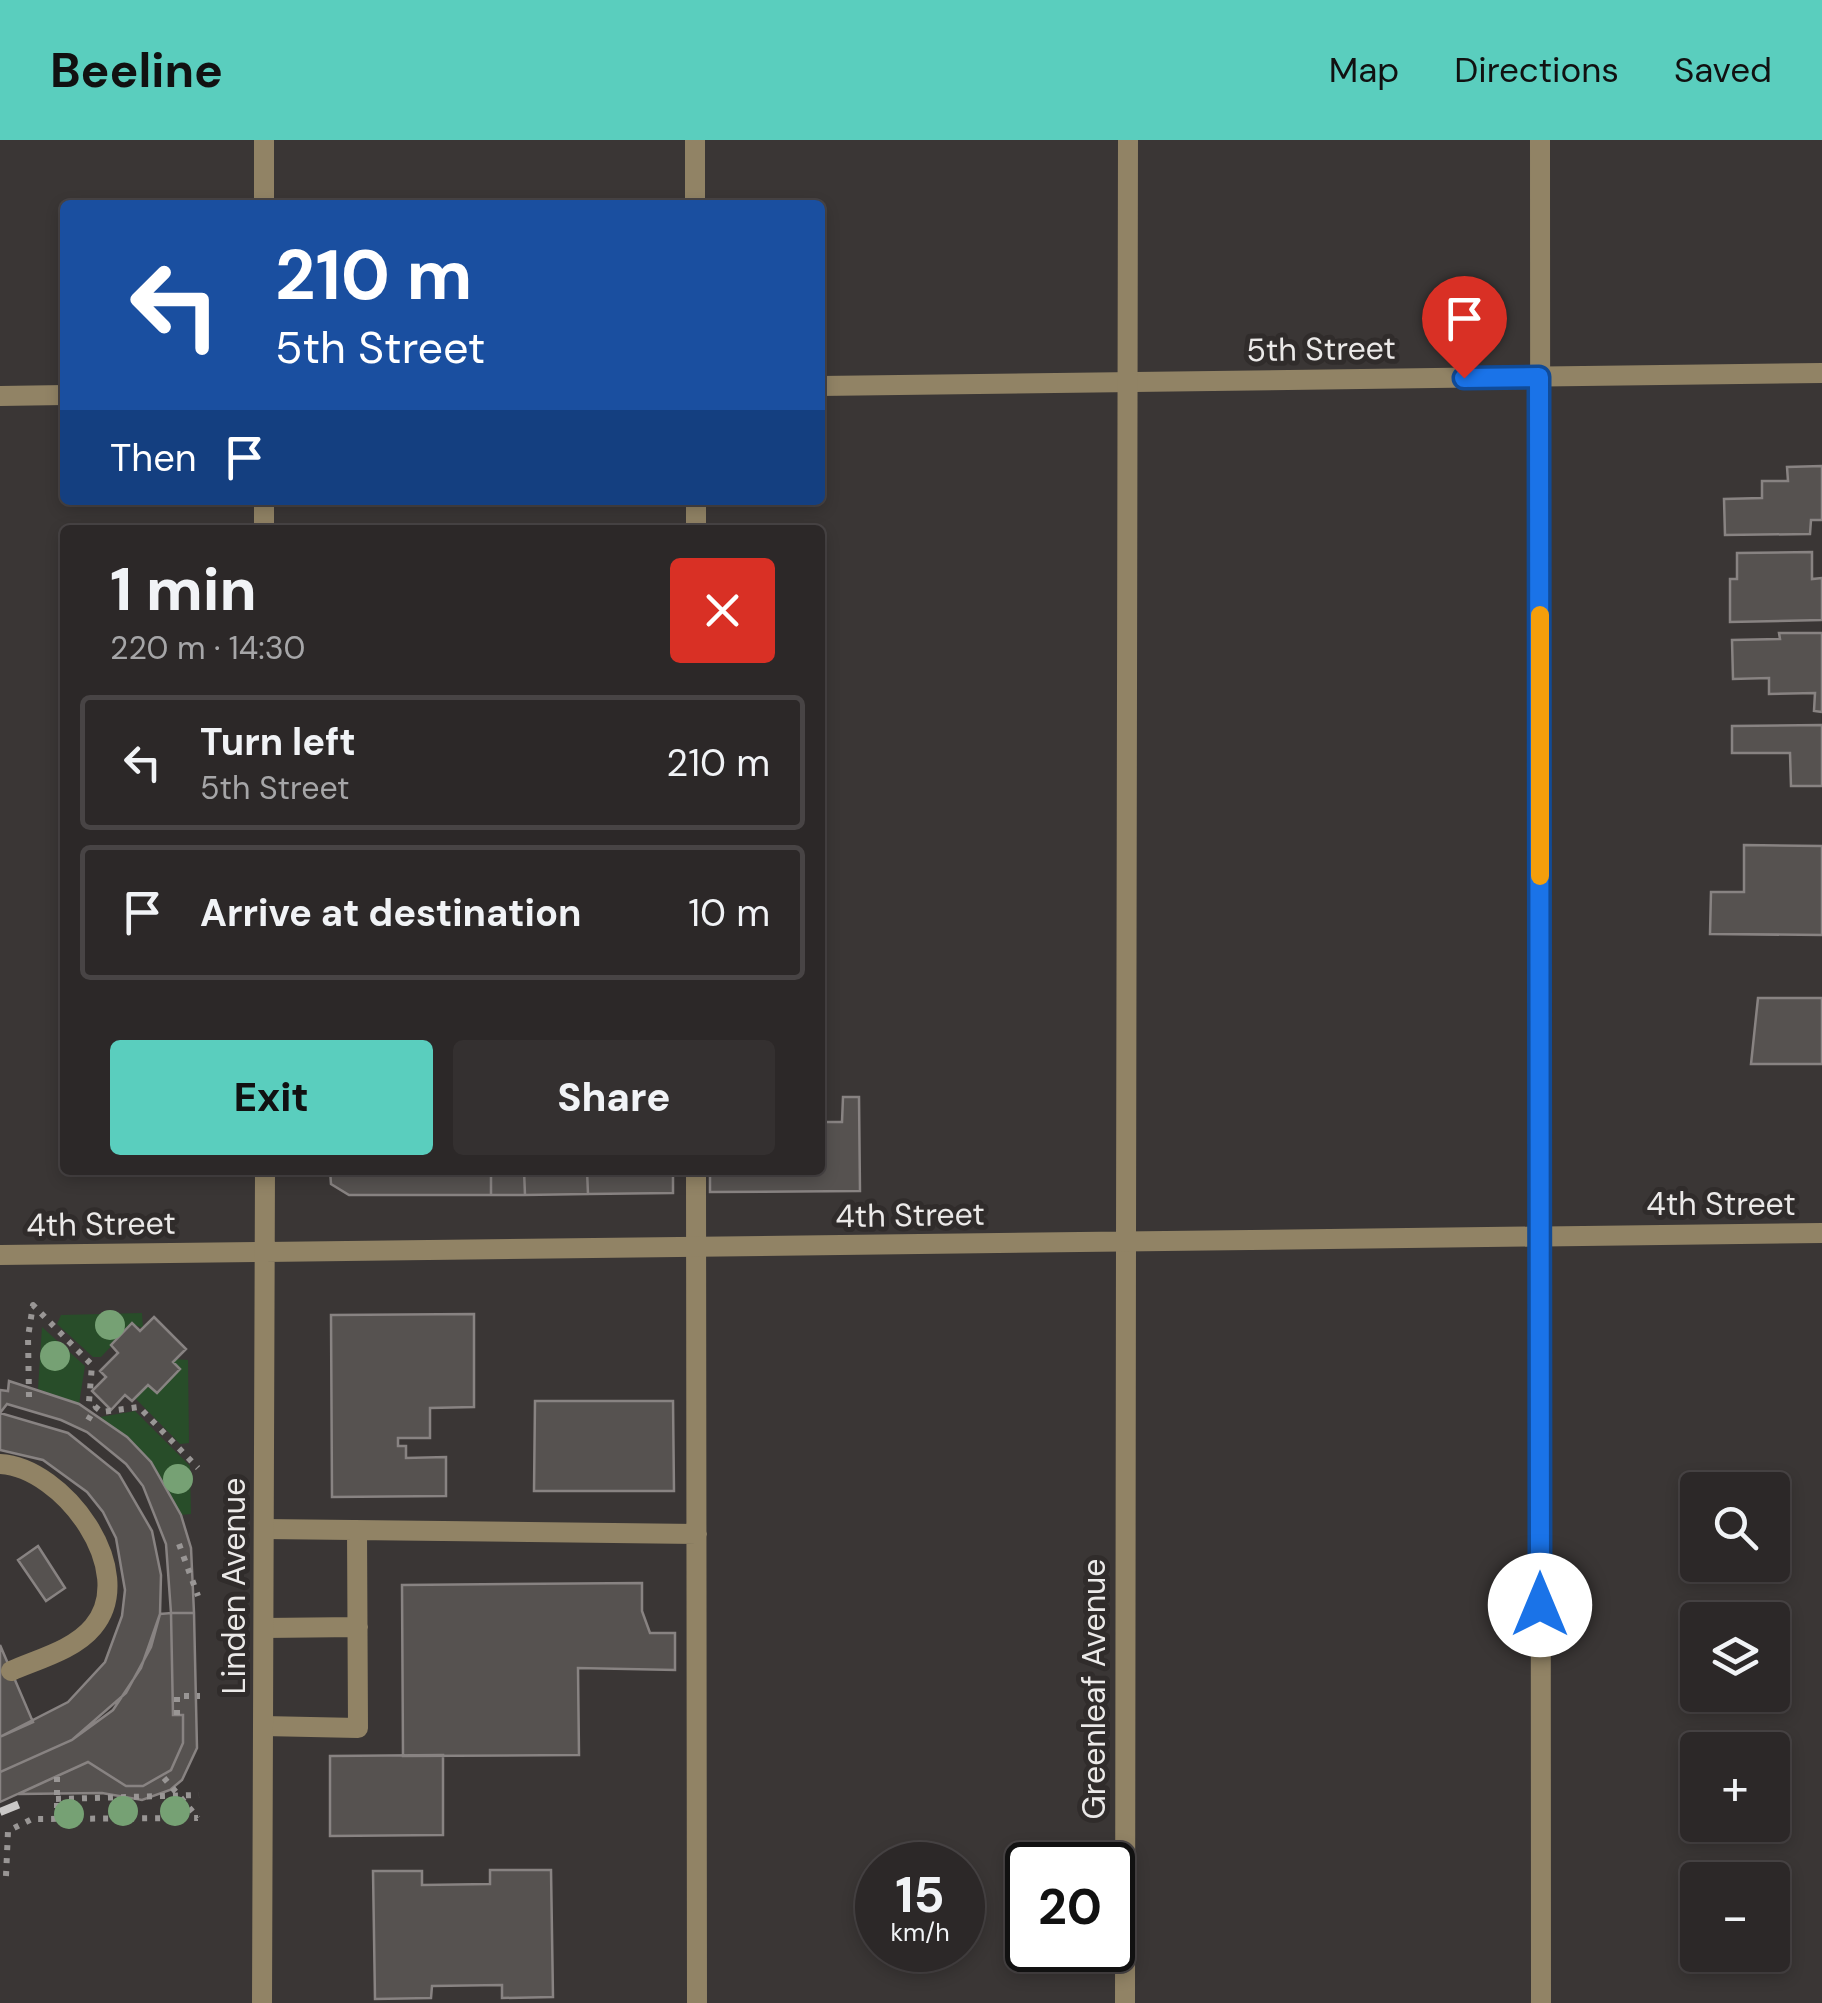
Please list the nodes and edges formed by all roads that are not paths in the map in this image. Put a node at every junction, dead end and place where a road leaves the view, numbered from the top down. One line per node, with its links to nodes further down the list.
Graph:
1 (264, 140): 5 (street)
2 (695, 140): 6 (street)
3 (1128, 140): 9 (street, Greenleaf Avenue)
4 (1540, 140): 8 (street)
5 (264, 200)
6 (695, 200)
7 (1822, 373): 8 (street, 5th Street)
8 (1539, 377): 9 (street, 5th Street); 16 (street)
9 (1128, 382): 10 (street, 5th Street); 17 (street, Greenleaf Avenue)
10 (825, 386)
11 (60, 395): 12 (street)
12 (0, 396)
13 (265, 1175): 19 (street, Linden Avenue)
14 (696, 1175): 18 (street)
15 (1822, 1233): 16 (street, 4th Street)
16 (1540, 1235): 17 (street, 4th Street); 32 (street)
17 (1126, 1240): 18 (street, 4th Street); 31 (street, Greenleaf Avenue)
18 (696, 1250): 19 (street, 4th Street); 24 (street)
19 (265, 1252): 20 (street, 4th Street); 22 (street, Linden Avenue)
20 (0, 1255)
21 (0, 1464): 27 (street)
22 (264, 1528): 23 (street); 26 (street, Linden Avenue)
23 (356, 1530): 24 (street); 25 (street)
24 (697, 1534): 30 (street)
25 (358, 1627): 26 (street); 28 (street)
26 (264, 1628): 28 (street, Linden Avenue)
27 (11, 1671)
28 (263, 1726): 29 (street, Linden Avenue)
29 (262, 2003)
30 (697, 2003)
31 (1125, 2003)
32 (1540, 2003)

